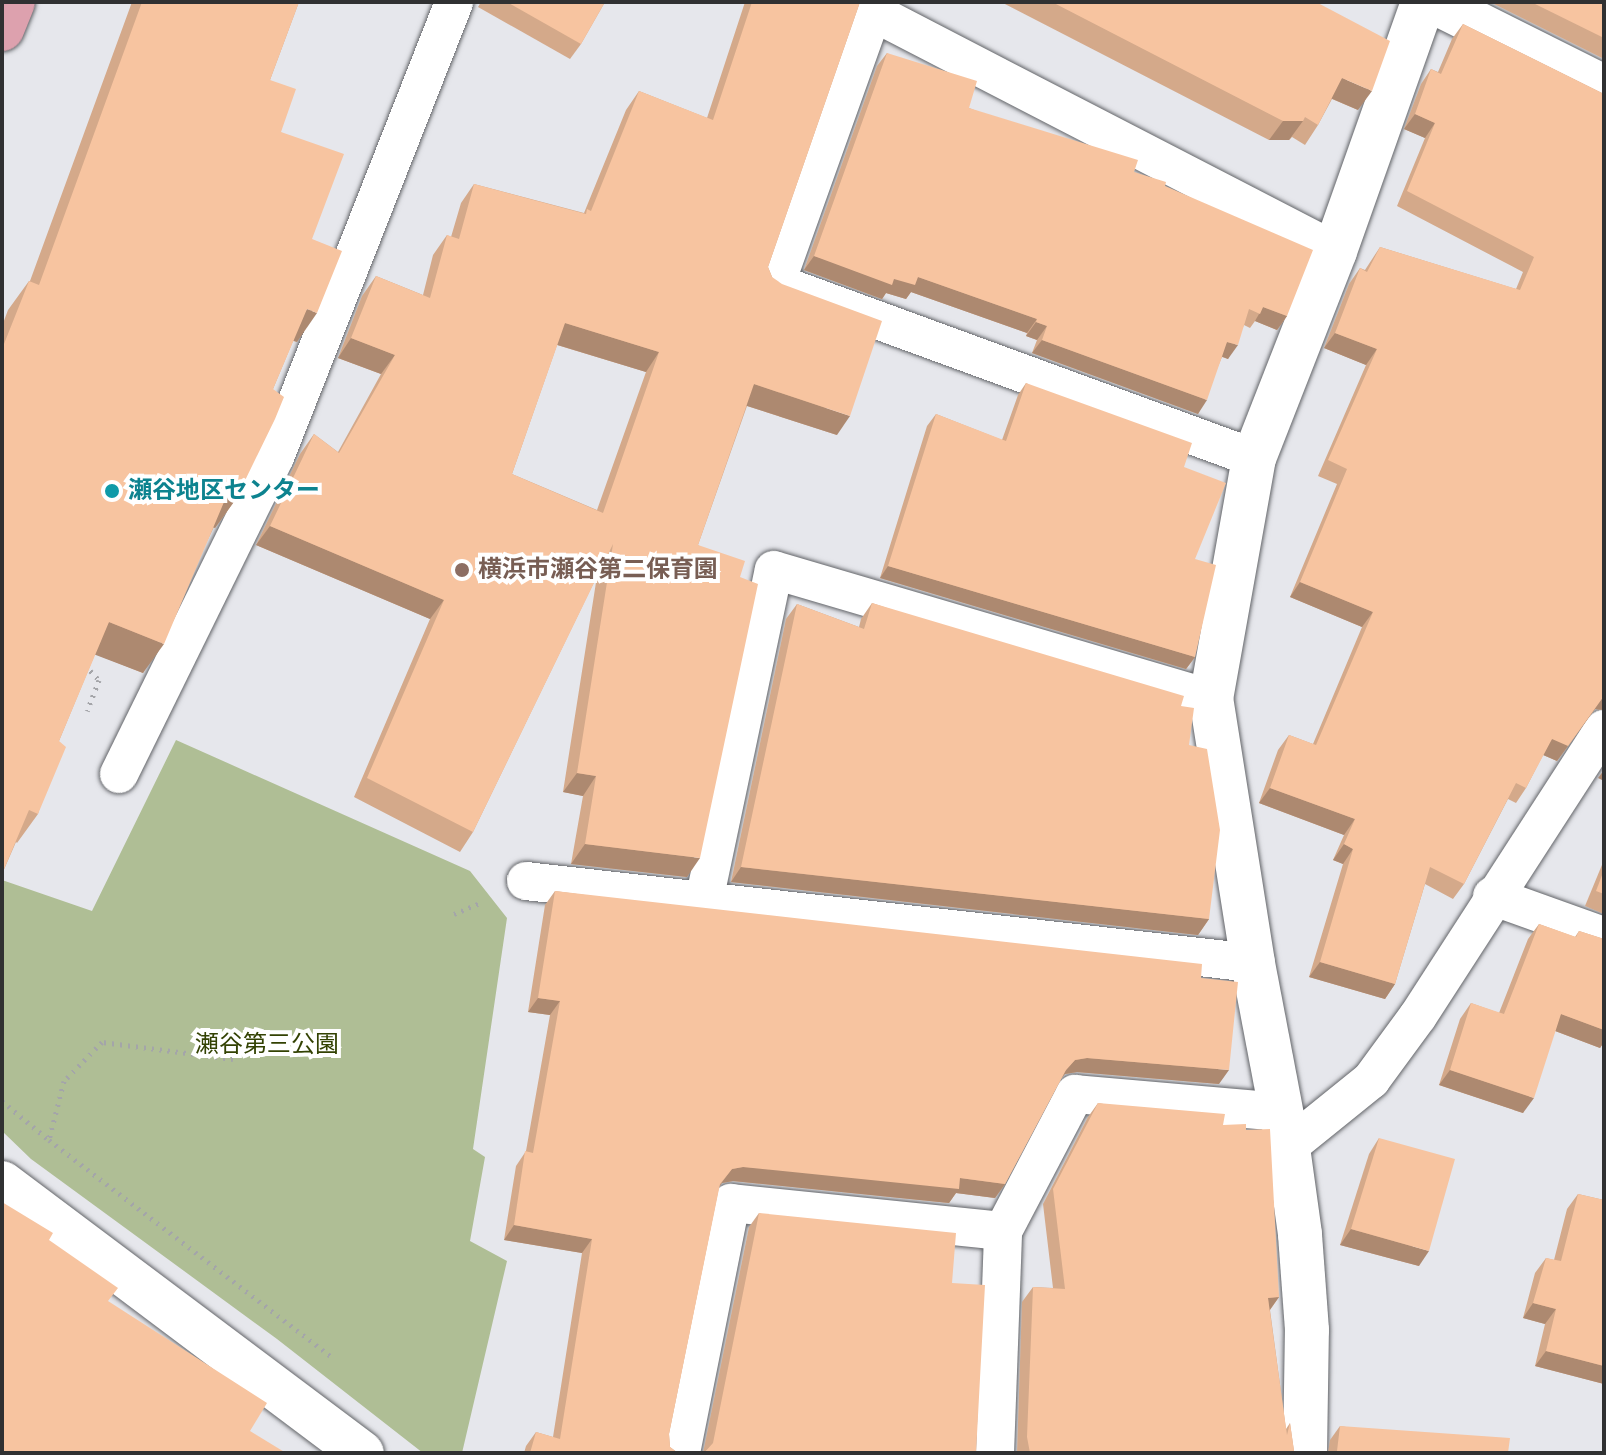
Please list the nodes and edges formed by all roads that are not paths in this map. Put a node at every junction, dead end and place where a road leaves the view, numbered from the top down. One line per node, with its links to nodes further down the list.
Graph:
1 (13, 2): 5 (main road)
2 (454, 2): 11 (lane)
3 (1423, 2): 7 (street)
4 (1434, 2): 6 (street)
5 (2, 29)
6 (1604, 87)
7 (1335, 251): 8 (street); 8 (lane)
8 (1254, 458): 9 (street)
9 (1211, 699): 14 (lane); 16 (street)
10 (1604, 729): 13 (lane)
11 (119, 774)
12 (526, 881): 14 (lane)
13 (1492, 896): 15 (lane); 17 (lane)
14 (704, 901): 16 (lane)
15 (1604, 936)
16 (1253, 963): 17 (street)
17 (1285, 1130): 19 (lane); 23 (street)
18 (2, 1183): 20 (street)
19 (1003, 1231): 21 (lane); 22 (lane)
20 (362, 1453)
21 (681, 1453)
22 (995, 1453)
23 (1305, 1453)

